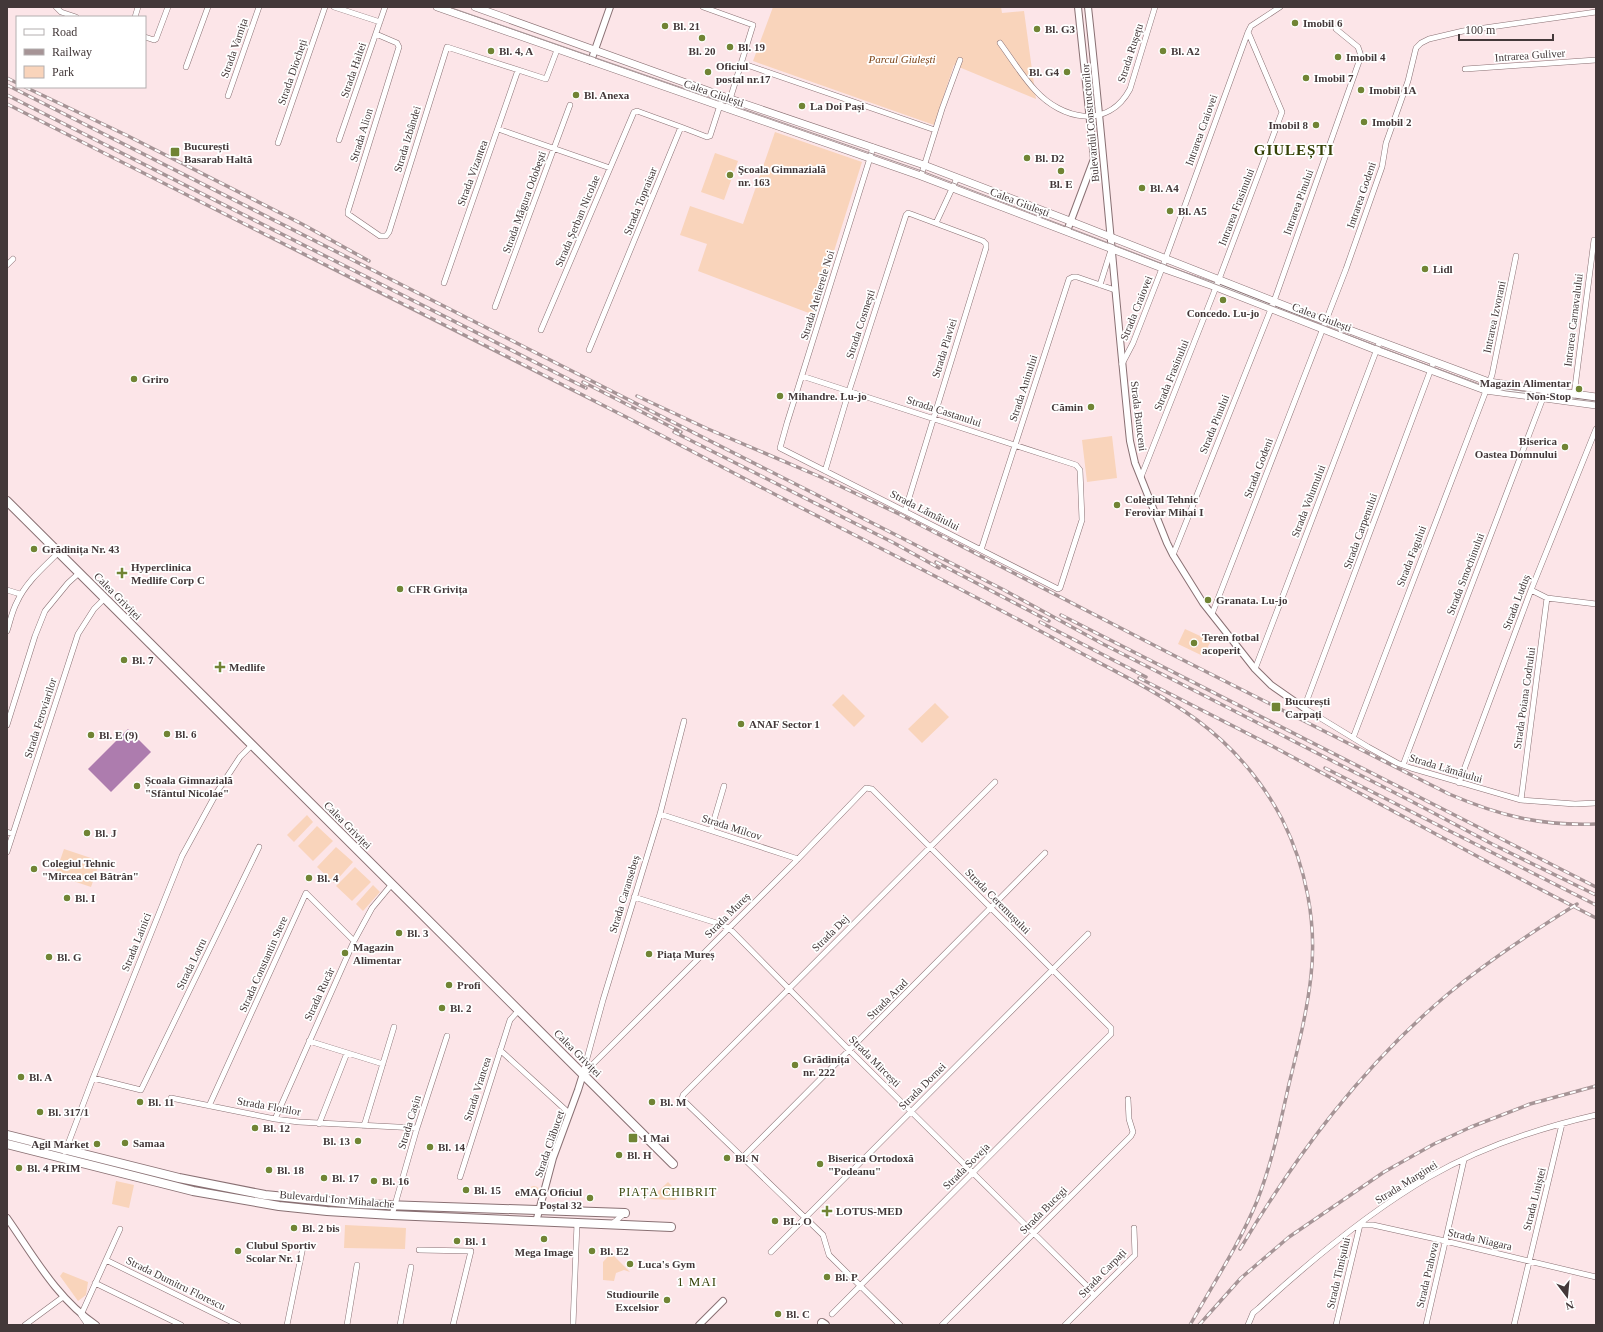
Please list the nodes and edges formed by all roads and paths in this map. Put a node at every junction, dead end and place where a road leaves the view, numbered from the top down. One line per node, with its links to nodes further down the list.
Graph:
1 (56, 7): 18 (street)
2 (168, 7): 23 (street)
3 (208, 7): 31 (street)
4 (259, 7): 34 (street, Strada Varnița)
5 (325, 7): 44 (street, Strada Diocheți)
6 (334, 7): 19 (street)
7 (385, 7): 19 (street, Strada Haltei)
8 (437, 7): 16 (main road, Calea Giulești)
9 (475, 7): 26 (main road, Calea Giulești)
10 (610, 7): 26 (street)
11 (703, 7): 30 (street)
12 (1078, 7): 39 (street, Bulevardul Constructorilor)
13 (1088, 7): 38 (street, Bulevardul Constructorilor)
14 (1155, 7): 38 (street, Strada Rușețu)
15 (1280, 7): 21 (street)
16 (458, 11): 25 (main road, Calea Giulești)
17 (1596, 12): 75 (street, Intrarea Godeni)
18 (73, 16)
19 (380, 22): 22 (street, Strada Haltei)
20 (1336, 29): 72 (street, Intrarea Pinului)
21 (1248, 32): 63 (street, Intrarea Craiovei); 67 (street, Intrarea Frasinului)
22 (376, 34): 43 (street, Strada Haltei); 58 (street, Strada Alion)
23 (146, 37)
24 (1000, 43): 39 (street)
25 (557, 50): 29 (main road, Calea Giulești); 33 (street)
26 (595, 50): 29 (street); 35 (main road, Calea Giulești)
27 (960, 60): 42 (street)
28 (1596, 60): 32 (street, Intrarea Guliver)
29 (591, 62): 37 (main road, Calea Giulești)
30 (742, 63): 35 (street); 42 (street)
31 (186, 67)
32 (1465, 69)
33 (518, 70): 41 (street, Strada Vizantea); 58 (street, Strada Izbândei)
34 (228, 96)
35 (727, 97): 37 (street); 45 (main road, Calea Giulești)
36 (570, 105): 46 (street, Strada Măgura Odobești)
37 (724, 108): 40 (street); 47 (main road, Calea Giulești)
38 (1100, 115): 39 (street); 48 (street, Bulevardul Constructorilor)
39 (1090, 116): 49 (street, Bulevardul Constructorilor)
40 (681, 127): 51 (street, Strada Șerban Nicolae); 79 (street, Strada Topraisar)
41 (498, 129): 46 (street); 68 (street, Strada Vizantea)
42 (935, 130): 50 (street)
43 (339, 140)
44 (278, 143)
45 (873, 147): 47 (street, Strada Atelierele Noi); 50 (main road, Calea Giulești)
46 (554, 149): 51 (street); 73 (street, Strada Măgura Odobești)
47 (870, 158): 52 (main road, Calea Giulești); 86 (street, Strada Atelierele Noi)
48 (1103, 158): 49 (street); 59 (street, Bulevardul Constructorilor)
49 (1094, 159): 55 (street, Bulevardul Constructorilor)
50 (924, 165): 52 (street); 53 (main road, Calea Giulești)
51 (610, 168): 77 (street, Strada Șerban Nicolae)
52 (921, 176): 54 (main road, Calea Giulești)
53 (957, 178): 54 (street); 55 (main road, Calea Giulești)
54 (952, 188): 56 (street); 57 (main road, Calea Giulești)
55 (1070, 221): 57 (street, Bulevardul Constructorilor); 59 (main road, Calea Giulești)
56 (936, 223): 90 (street, Strada Cosmești); 96 (street, Strada Plaviei)
57 (1067, 231): 61 (main road, Calea Giulești)
58 (386, 236)
59 (1110, 236): 61 (street, Strada Butuceni); 63 (main road, Calea Giulești)
60 (1594, 240): 91 (street, Intrarea Carnavalului)
61 (1111, 249): 66 (main road, Calea Giulești); 69 (street); 71 (street, Strada Butuceni)
62 (1516, 256): 87 (street, Intrarea Izvorani)
63 (1165, 258): 66 (street, Strada Craiovei); 67 (main road, Calea Giulești)
64 (13, 259): 65 (street)
65 (7, 265)
66 (1162, 268): 70 (main road, Calea Giulești); 84 (street, Strada Craiovei)
67 (1219, 279): 70 (street, Strada Frasinului); 72 (main road, Calea Giulești)
68 (444, 283)
69 (1100, 285): 71 (street, Strada Aninului); 98 (street, Strada Aninului)
70 (1216, 287): 74 (main road, Calea Giulești); 101 (street, Strada Frasinului)
71 (1115, 290): 84 (street, Strada Butuceni)
72 (1274, 301): 74 (street, Strada Pinului); 75 (main road, Calea Giulești)
73 (495, 307)
74 (1270, 309): 76 (main road, Calea Giulești); 106 (street, Strada Pinului)
75 (1326, 321): 76 (street, Intrarea Godeni); 78 (main road, Calea Giulești)
76 (1323, 329): 80 (main road, Calea Giulești); 115 (street, Strada Godeni)
77 (541, 330)
78 (1380, 341): 80 (street, Strada Volumului); 81 (main road, Calea Giulești)
79 (589, 350)
80 (1376, 350): 83 (main road, Calea Giulești); 117 (street, Strada Volumului)
81 (1410, 352): 82 (main road, Calea Giulești); 83 (street)
82 (1434, 361): 85 (street, Strada Carpenului); 87 (main road, Calea Giulești)
83 (1407, 362): 85 (main road, Calea Giulești)
84 (1122, 364): 101 (street, Strada Butuceni)
85 (1431, 370): 88 (main road, Calea Giulești); 118 (street, Strada Carpenului)
86 (802, 376): 90 (street, Strada Castanului); 99 (street, Strada Atelierele Noi)
87 (1489, 382): 88 (street, Strada Fagului); 89 (main road, Calea Giulești)
88 (1485, 390): 93 (main road, Calea Giulești); 121 (street, Strada Fagului)
89 (1546, 390): 91 (main road, Calea Giulești); 93 (street, Strada Smochinului)
90 (849, 391): 96 (street, Strada Castanului); 100 (street, Strada Cosmești)
91 (1574, 394): 92 (main road, Calea Giulești); 94 (street, Intrarea Carnavalului)
92 (1596, 397)
93 (1544, 399): 94 (main road, Calea Giulești); 123 (street, Strada Smochinului)
94 (1573, 402): 95 (main road, Calea Giulești)
95 (1596, 405)
96 (933, 418): 98 (street, Strada Castanului); 103 (street, Strada Plaviei)
97 (1596, 429): 110 (street, Strada Luduș)
98 (1015, 444): 104 (street, Strada Aninului); 108 (street, Strada Castanului)
99 (780, 448): 100 (street, Strada Lămâiului)
100 (826, 470): 103 (street, Strada Lămâiului)
101 (1141, 477): 106 (street, Strada Butuceni)
102 (7, 501): 105 (main road, Calea Griviței)
103 (905, 511): 104 (street, Strada Lămâiului)
104 (981, 550): 108 (street, Strada Lămâiului)
105 (59, 552): 107 (main road, Calea Griviței); 111 (street)
106 (1173, 555): 115 (street, Strada Butuceni)
107 (79, 573): 112 (main road, Calea Griviței); 120 (street)
108 (1060, 588)
109 (7, 590): 111 (street)
110 (1531, 590): 113 (street); 125 (street, Strada Luduș)
111 (20, 594): 116 (street)
112 (105, 598): 122 (main road, Calea Griviței); 133 (street, Strada Feroviarilor)
113 (1548, 598): 114 (street); 128 (street, Strada Poiana Codrului)
114 (1596, 604)
115 (1212, 614): 117 (street, Strada Butuceni)
116 (7, 631)
117 (1255, 669): 118 (street, Strada Butuceni)
118 (1304, 708): 121 (street, Strada Lămâiului)
119 (684, 721): 130 (street, Strada Caransebeș)
120 (7, 725)
121 (1353, 738): 123 (street, Strada Lămâiului)
122 (252, 745): 139 (main road, Calea Griviței); 157 (street, Strada Lainici)
123 (1403, 765): 125 (street, Strada Lămâiului)
124 (995, 782): 135 (street, Strada Dej)
125 (1459, 783): 128 (street, Strada Lămâiului)
126 (724, 786): 131 (street)
127 (869, 788): 135 (street, Strada Ceremușului); 138 (street, Strada Mureș)
128 (1521, 800): 129 (street, Strada Lămâiului)
129 (1596, 803)
130 (660, 814): 131 (street, Strada Milcov); 140 (street, Strada Caransebeș)
131 (711, 830): 138 (street, Strada Milcov)
132 (7, 832): 133 (street)
133 (13, 834): 136 (street, Strada Feroviarilor)
134 (259, 847): 157 (street, Strada Lotru)
135 (930, 848): 141 (street, Strada Ceremușului); 146 (street, Strada Dej)
136 (7, 852)
137 (1045, 854): 141 (street, Strada Arad)
138 (798, 858): 142 (street, Strada Mureș)
139 (392, 884): 144 (street, Strada Rucăr); 147 (main road, Calea Griviței)
140 (634, 897): 142 (street, Strada Mircești); 156 (street, Strada Caransebeș)
141 (991, 908): 145 (street, Strada Ceremușului); 153 (street, Strada Arad)
142 (728, 928): 146 (street, Strada Mircești); 156 (street, Strada Mureș)
143 (1088, 934): 145 (street, Strada Dornei)
144 (354, 941): 151 (street, Strada Rucăr); 160 (street, Strada Constantin Stere)
145 (1052, 969): 149 (street, Strada Ceremușului); 161 (street, Strada Dornei)
146 (789, 989): 153 (street, Strada Mircești); 172 (street, Strada Dej)
147 (519, 1010): 152 (street, Strada Vrancea); 156 (main road, Calea Griviței)
148 (394, 1027): 155 (street)
149 (1112, 1031): 176 (street, Strada Soveja)
150 (447, 1036): 168 (street, Strada Cașin)
151 (309, 1041): 154 (street); 164 (street, Strada Rucăr)
152 (500, 1050): 162 (street); 177 (street, Strada Vrancea)
153 (849, 1050): 161 (street, Strada Mircești); 172 (street, Strada Arad)
154 (347, 1053): 155 (street); 165 (street)
155 (383, 1064): 167 (street)
156 (583, 1074): 162 (street, Strada Clăbucet); 175 (main road, Calea Griviței)
157 (93, 1078): 171 (street, Strada Lainici)
158 (171, 1098): 160 (street, Strada Florilor)
159 (1128, 1099): 191 (street, Strada Bucegi)
160 (209, 1106): 164 (street, Strada Florilor)
161 (911, 1111): 176 (street, Strada Mircești); 183 (street, Strada Dornei)
162 (569, 1113): 179 (street, Strada Clăbucet)
163 (1596, 1115): 166 (street, Strada Marginei)
164 (275, 1119): 165 (street, Strada Florilor)
165 (318, 1124): 167 (street, Strada Florilor)
166 (1562, 1124): 174 (street, Strada Marginei); 197 (street, Strada Liniștei)
167 (364, 1126): 168 (street, Strada Florilor)
168 (417, 1128): 178 (street, Strada Cașin)
169 (7, 1135): 171 (main road, Bulevardul Ion Mihalache)
170 (7, 1144): 173 (main road, Bulevardul Ion Mihalache)
171 (66, 1150): 173 (street, Strada Lainici); 178 (main road, Bulevardul Ion Mihalache)
172 (743, 1157): 183 (street)
173 (64, 1159): 181 (main road, Bulevardul Ion Mihalache)
174 (1464, 1160): 187 (street, Strada Marginei); 192 (street, Strada Prahova)
175 (674, 1164)
176 (972, 1173): 191 (street, Strada Mircești); 202 (street, Strada Soveja)
177 (460, 1177)
178 (394, 1205): 179 (main road, Bulevardul Ion Mihalache); 181 (street, Strada Cașin)
179 (539, 1210): 180 (main road, Bulevardul Ion Mihalache); 184 (street, Strada Clăbucet)
180 (624, 1213): 186 (street)
181 (392, 1215): 184 (main road, Bulevardul Ion Mihalache)
182 (7, 1218): 203 (street)
183 (804, 1218): 195 (street, Strada Dornei); 202 (street)
184 (536, 1222): 185 (main road, Bulevardul Ion Mihalache)
185 (577, 1223): 186 (main road, Bulevardul Ion Mihalache); 217 (street)
186 (611, 1225): 188 (main road, Bulevardul Ion Mihalache)
187 (1360, 1225): 192 (street, Strada Niagara); 222 (street, Strada Marginei); 223 (street, Strada Timișului)
188 (671, 1227)
189 (1134, 1228): 204 (street, Strada Carpați)
190 (120, 1229): 196 (street)
191 (1033, 1233): 204 (street, Strada Mircești); 220 (street, Strada Bucegi)
192 (1445, 1241): 197 (street, Strada Niagara); 224 (street, Strada Prahova)
193 (303, 1247): 213 (street)
194 (419, 1250): 216 (street)
195 (771, 1252)
196 (106, 1260): 201 (street); 212 (street, Strada Dumitru Florescu)
197 (1529, 1261): 200 (street, Strada Niagara); 225 (street, Strada Liniștei)
198 (357, 1265): 214 (street)
199 (412, 1267): 215 (street)
200 (1596, 1277)
201 (95, 1283): 207 (street); 211 (street)
202 (860, 1286): 206 (street, Strada Soveja); 219 (street)
203 (63, 1296): 207 (street); 208 (street)
204 (1094, 1296): 221 (street, Strada Carpați)
205 (723, 1301): 218 (street)
206 (832, 1314)
207 (81, 1315): 209 (street); 210 (street)
208 (25, 1325)
209 (88, 1325)
210 (96, 1325)
211 (181, 1325)
212 (238, 1325)
213 (287, 1325)
214 (347, 1325)
215 (400, 1325)
216 (453, 1325)
217 (573, 1325)
218 (699, 1325)
219 (900, 1325)
220 (942, 1325)
221 (1066, 1325)
222 (1248, 1325)
223 (1336, 1325)
224 (1426, 1325)
225 (1514, 1325)

